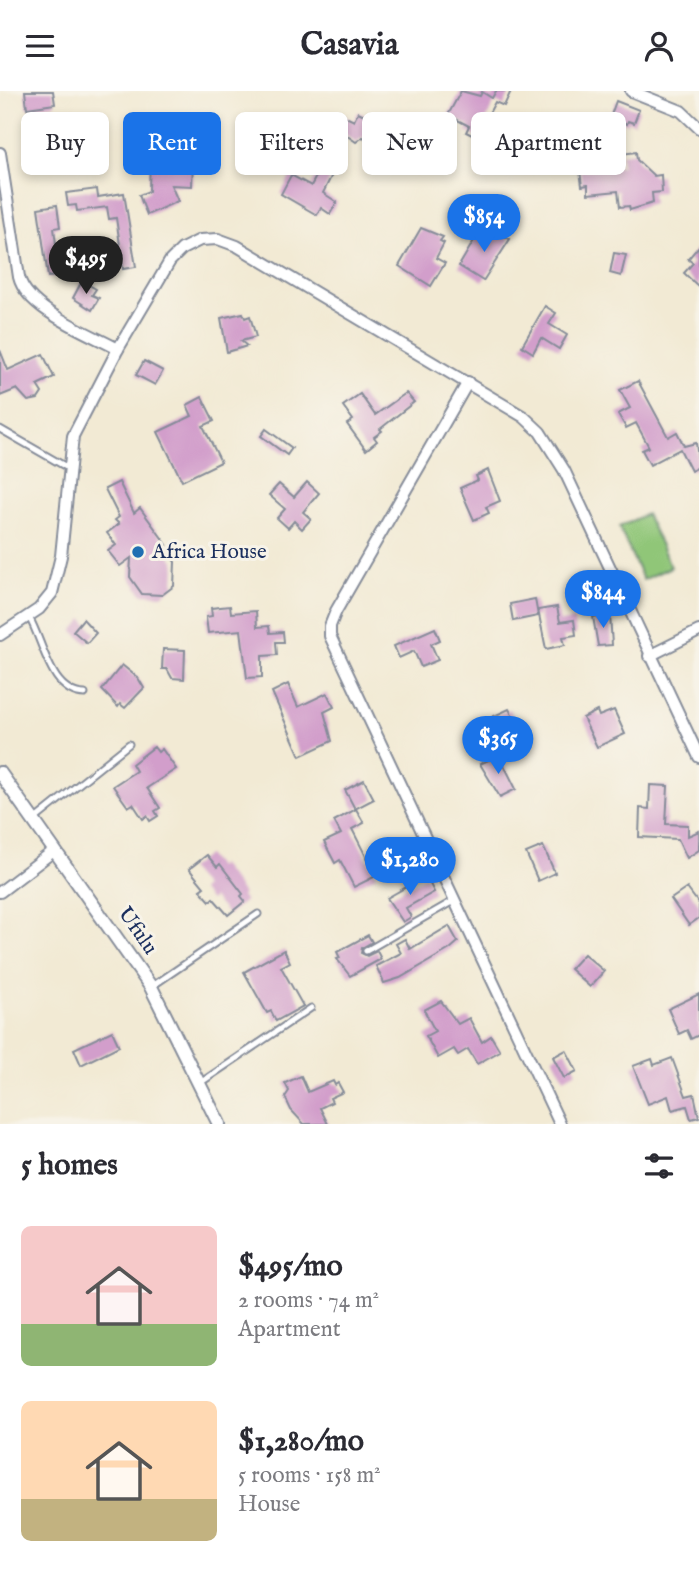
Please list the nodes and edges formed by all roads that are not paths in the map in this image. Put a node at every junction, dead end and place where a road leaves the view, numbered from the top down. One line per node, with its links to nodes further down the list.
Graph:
1 (631, 91): 2 (street)
2 (699, 128)
3 (0, 153): 4 (street)
4 (118, 349): 5 (street); 7 (street)
5 (468, 382): 11 (street); 19 (street)
6 (0, 429): 7 (lane)
7 (68, 468): 8 (street)
8 (29, 617): 10 (street); 12 (lane)
9 (699, 631): 11 (street)
10 (0, 635)
11 (649, 656): 14 (street)
12 (85, 694)
13 (129, 744): 16 (lane)
14 (699, 757)
15 (0, 773): 16 (street, Ufulu)
16 (34, 820): 17 (street, Ufulu)
17 (55, 850): 18 (street); 22 (street, Ufulu)
18 (0, 892)
19 (455, 900): 21 (lane); 26 (street)
20 (258, 914): 22 (lane)
21 (366, 951)
22 (151, 987): 24 (street, Ufulu)
23 (311, 1008): 24 (lane)
24 (200, 1083): 25 (street, Ufulu)
25 (219, 1124)
26 (561, 1124)

